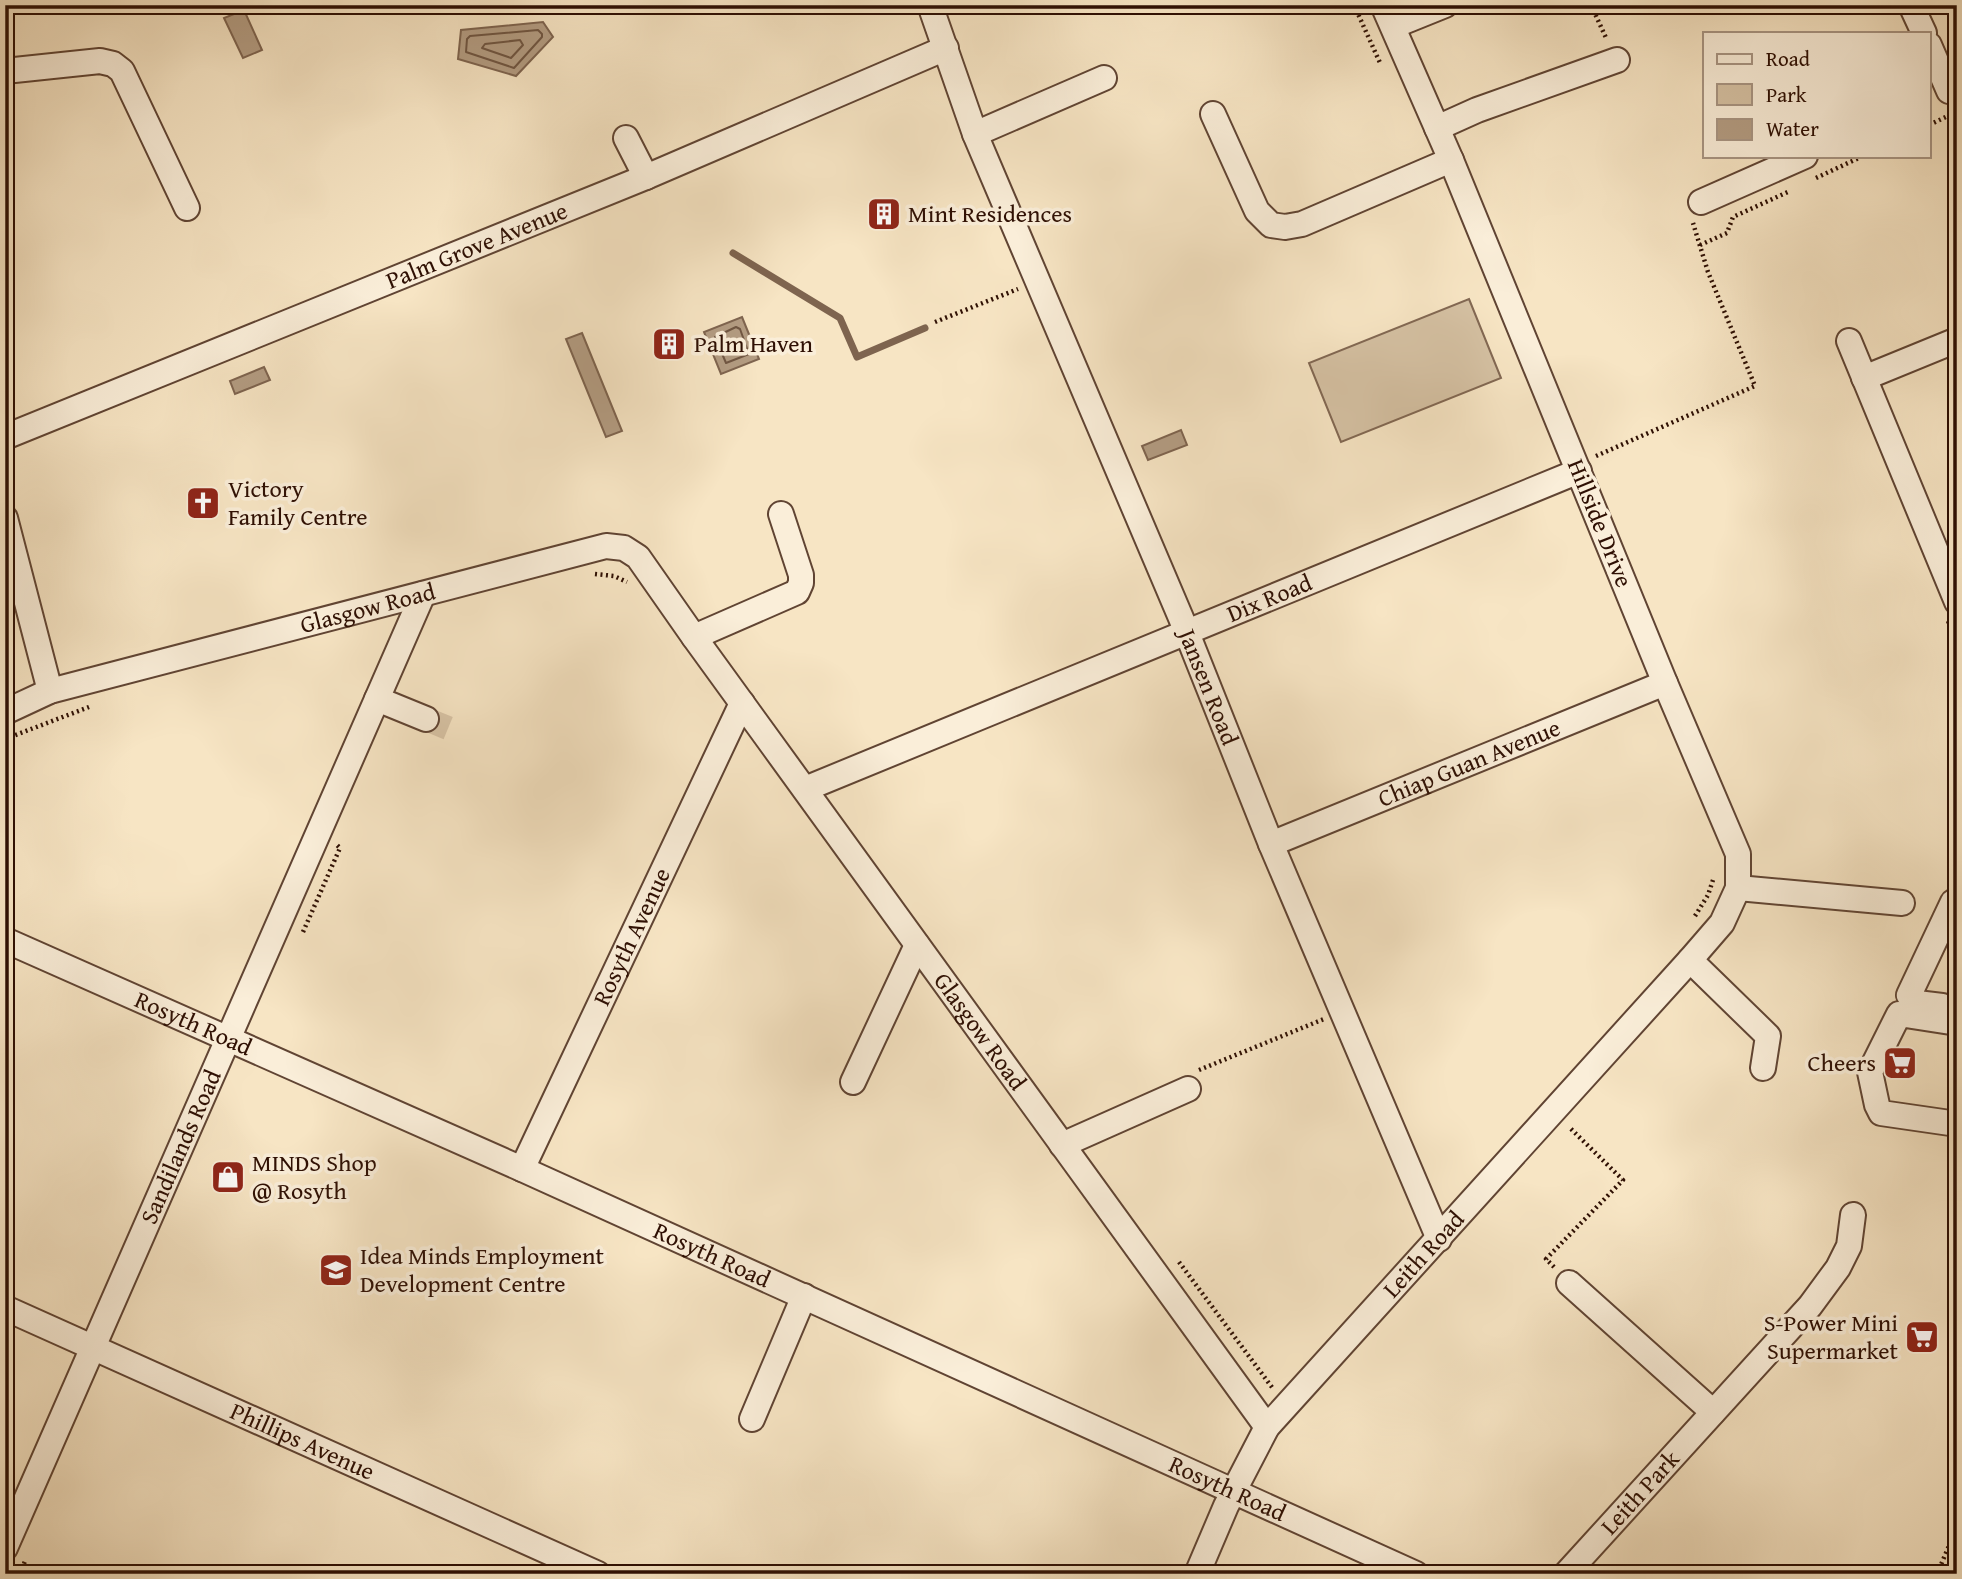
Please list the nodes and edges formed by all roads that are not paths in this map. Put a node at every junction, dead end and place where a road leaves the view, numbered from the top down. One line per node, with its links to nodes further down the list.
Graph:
1 (930, 5): 6 (street, Jansen Road)
2 (1445, 5): 4 (street, Hillside Drive)
3 (1911, 5): 5 (street)
4 (1388, 16): 13 (street, Hillside Drive)
5 (1924, 32)
6 (946, 48): 14 (street, Jansen Road); 18 (street, Palm Grove Avenue)
7 (1930, 48): 11 (street)
8 (1617, 60): 13 (street)
9 (5, 71): 20 (street)
10 (1104, 78): 14 (street)
11 (1948, 98)
12 (1213, 114): 17 (street)
13 (1437, 128): 17 (street, Hillside Drive)
14 (975, 134): 30 (street, Jansen Road)
15 (626, 138): 18 (street)
16 (1800, 158): 19 (street)
17 (1451, 160): 25 (street, Hillside Drive)
18 (646, 177): 24 (street, Palm Grove Avenue)
19 (1701, 202)
20 (187, 208)
21 (1957, 340): 23 (street)
22 (1849, 341): 23 (street)
23 (1864, 378): 29 (street)
24 (5, 437)
25 (1592, 465): 30 (street, Dix Road); 32 (street, Hillside Drive)
26 (781, 514): 31 (street)
27 (5, 518): 33 (street)
28 (423, 594): 31 (street, Glasgow Road); 33 (street, Glasgow Road); 34 (street, Sandilands Road)
29 (1957, 602)
30 (1186, 630): 38 (street, Dix Road); 39 (street, Jansen Road)
31 (694, 637): 35 (street, Glasgow Road)
32 (1665, 683): 39 (street, Chiap Guan Avenue); 40 (street, Hillside Drive)
33 (50, 691): 36 (street, Glasgow Road)
34 (377, 699): 37 (street); 48 (street, Sandilands Road)
35 (742, 704): 38 (street, Glasgow Road); 54 (street, Rosyth Avenue)
36 (5, 712)
37 (426, 719)
38 (805, 789): 44 (street, Glasgow Road)
39 (1272, 844): 56 (street, Jansen Road)
40 (1738, 888): 42 (street); 45 (street, Leith Road)
41 (1957, 900): 46 (street)
42 (1902, 904)
43 (5, 940): 48 (street, Rosyth Road)
44 (917, 945): 50 (street); 53 (street, Glasgow Road)
45 (1690, 960): 49 (street); 56 (street, Leith Road)
46 (1957, 1007)
47 (1957, 1023): 52 (street)
48 (228, 1040): 54 (street, Rosyth Road); 60 (street, Sandilands Road)
49 (1763, 1068)
50 (853, 1082)
51 (1188, 1088): 53 (street)
52 (1957, 1124)
53 (1062, 1145): 63 (street, Glasgow Road)
54 (522, 1169): 58 (street, Rosyth Road)
55 (1853, 1215): 61 (street, Leith Park)
56 (1439, 1240): 63 (street, Leith Road)
57 (1569, 1283): 61 (street)
58 (804, 1296): 62 (street); 64 (street, Rosyth Road)
59 (5, 1308): 60 (street, Phillips Avenue)
60 (93, 1347): 65 (street, Sandilands Road); 66 (street, Phillips Avenue)
61 (1713, 1412): 69 (street, Leith Park)
62 (752, 1419)
63 (1262, 1420): 64 (street, Leith Road)
64 (1233, 1490): 67 (street, Leith Road); 68 (street, Rosyth Road)
65 (5, 1548)
66 (598, 1574)
67 (1197, 1574)
68 (1416, 1574)
69 (1566, 1574)

